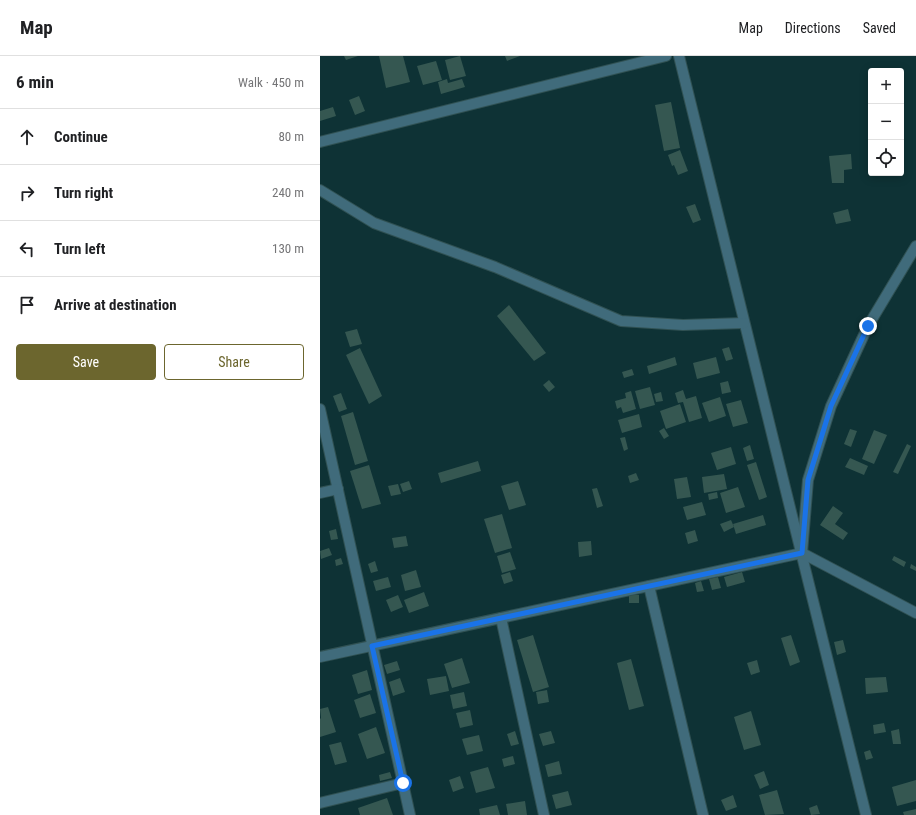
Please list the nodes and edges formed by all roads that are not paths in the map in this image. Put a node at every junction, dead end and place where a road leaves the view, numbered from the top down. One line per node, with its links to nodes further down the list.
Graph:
1 (666, 56): 3 (street)
2 (680, 56): 6 (street)
3 (320, 142)
4 (320, 190): 6 (street)
5 (916, 246): 10 (street)
6 (744, 323): 10 (street)
7 (320, 409): 8 (street)
8 (338, 490): 9 (street); 14 (street)
9 (320, 493)
10 (802, 553): 11 (street); 12 (street); 21 (street)
11 (649, 586): 13 (street); 20 (street)
12 (916, 614)
13 (501, 618): 14 (street); 19 (street)
14 (372, 646): 15 (street); 16 (street)
15 (320, 657)
16 (403, 783): 17 (street); 18 (street)
17 (320, 802)
18 (410, 815)
19 (544, 815)
20 (703, 815)
21 (866, 815)

